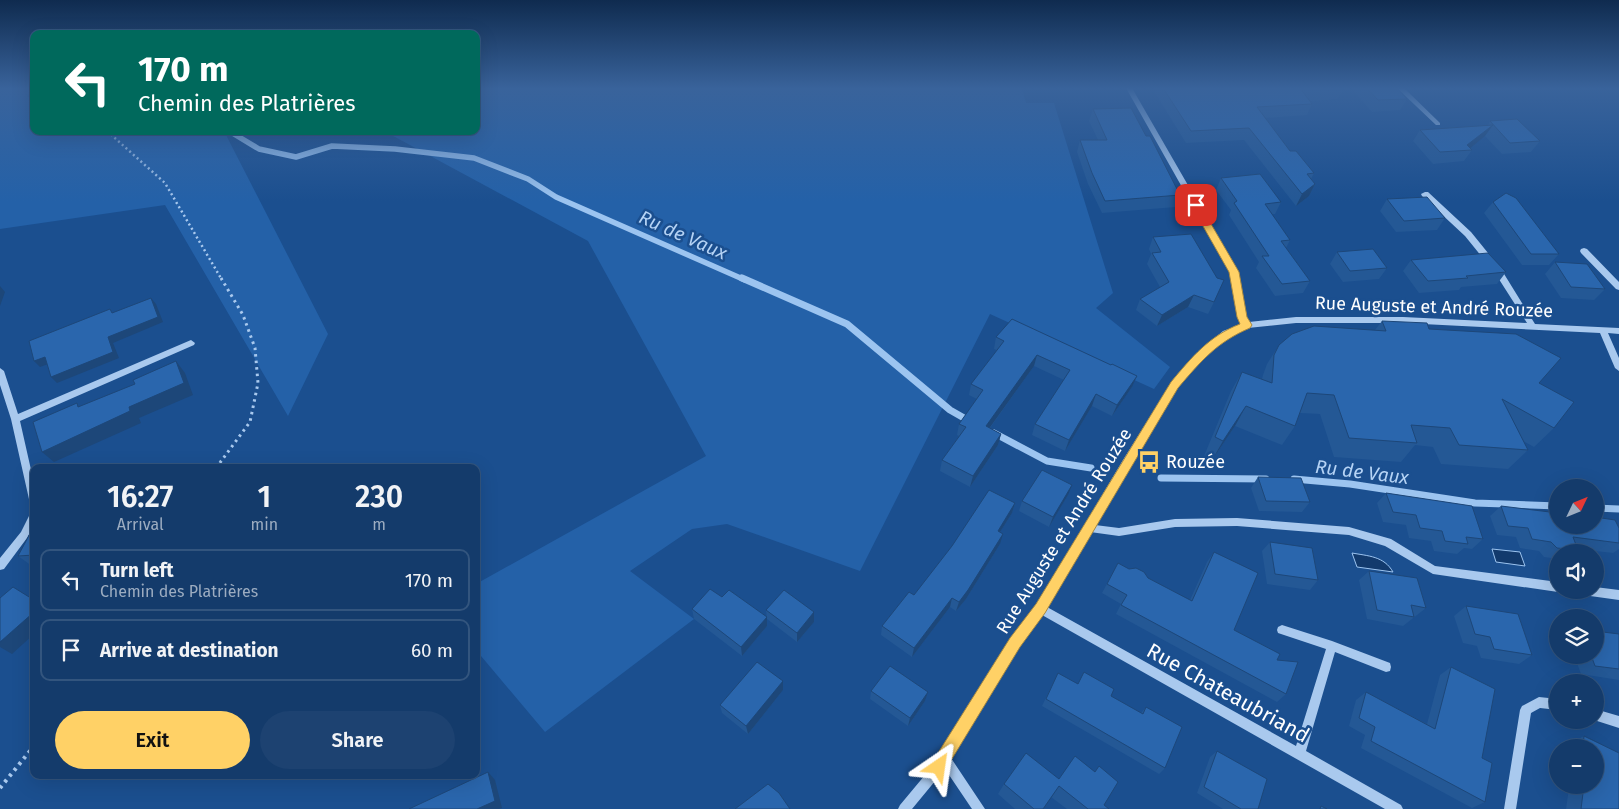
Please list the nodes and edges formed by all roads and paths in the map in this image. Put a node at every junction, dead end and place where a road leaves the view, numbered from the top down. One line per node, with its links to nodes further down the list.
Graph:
1 (1151, 126): 6 (street)
2 (111, 135): 14 (path)
3 (1426, 194): 7 (street)
4 (1584, 252): 5 (street)
5 (1619, 287)
6 (1246, 325): 7 (street, Rue Auguste et André Rouzée); 17 (street, Rue Auguste et André Rouzée)
7 (1533, 327): 8 (street, Rue Auguste et André Rouzée)
8 (1603, 331): 9 (street, Rue Auguste et André Rouzée); 11 (street)
9 (1619, 331)
10 (191, 343): 13 (street)
11 (1619, 368)
12 (0, 371): 13 (street)
13 (15, 419): 15 (street)
14 (219, 464)
15 (30, 487)
16 (30, 523): 18 (street)
17 (1089, 528): 19 (street); 22 (street, Rue Auguste et André Rouzée)
18 (0, 566)
19 (1549, 586)
20 (1604, 593): 21 (street)
21 (1619, 595)
22 (1040, 609): 30 (street, Rue Chateaubriand); 31 (street, Rue Auguste et André Rouzée)
23 (1282, 630): 24 (street)
24 (1332, 646): 25 (street); 30 (street)
25 (1386, 667)
26 (1549, 704): 36 (street)
27 (1604, 718): 28 (street)
28 (1619, 722)
29 (30, 751): 32 (path)
30 (1299, 754): 35 (street, Rue Chateaubriand)
31 (944, 758): 33 (street, Rue Auguste et André Rouzée); 34 (street)
32 (0, 788)
33 (904, 809)
34 (979, 809)
35 (1396, 809)
36 (1510, 809)

